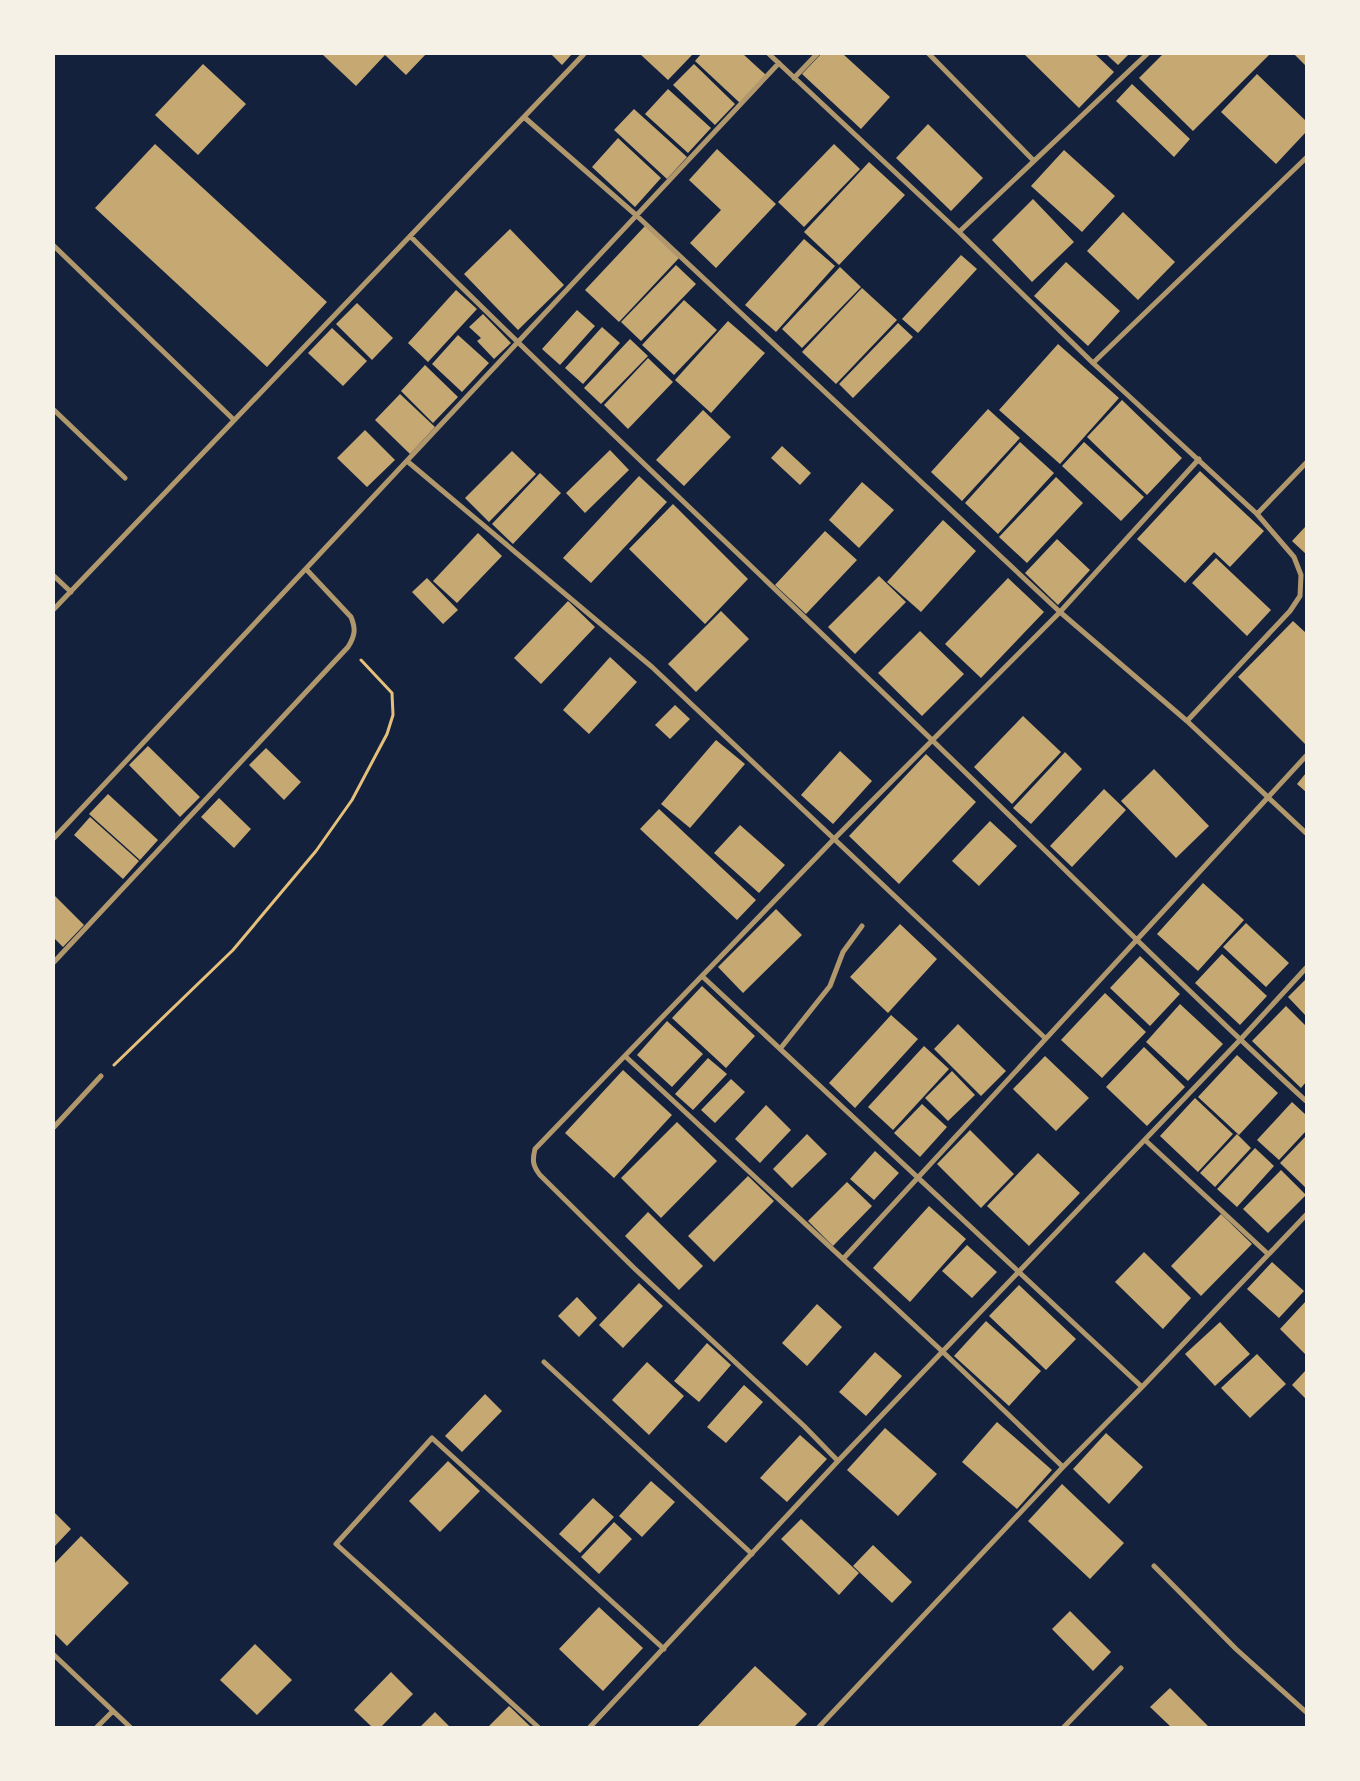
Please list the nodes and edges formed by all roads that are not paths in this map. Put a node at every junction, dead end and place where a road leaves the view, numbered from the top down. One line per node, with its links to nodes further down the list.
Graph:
1 (584, 54): 8 (street)
2 (769, 54): 6 (street)
3 (817, 54): 7 (street)
4 (928, 54): 10 (street)
5 (1147, 54): 10 (street)
6 (779, 63): 7 (street); 12 (street)
7 (794, 78): 13 (street)
8 (524, 117): 12 (street); 14 (street)
9 (1306, 158): 11 (street)
10 (1034, 161): 13 (street)
11 (1304, 164): 17 (street)
12 (636, 216): 16 (street); 29 (street)
13 (959, 232): 17 (street)
14 (410, 236): 16 (street); 19 (street)
15 (54, 246): 19 (street)
16 (517, 343): 21 (street); 31 (street)
17 (1093, 363): 20 (street)
18 (54, 410): 23 (street)
19 (234, 420): 27 (street)
20 (1199, 459): 24 (street); 29 (street)
21 (407, 461): 25 (street); 36 (street)
22 (1306, 463): 24 (street)
23 (125, 478)
24 (1257, 514): 30 (street)
25 (306, 568): 35 (street); 39 (street)
26 (54, 576): 27 (street)
27 (71, 592): 28 (street)
28 (54, 610)
29 (1060, 612): 30 (street); 31 (street)
30 (1186, 721): 33 (street)
31 (932, 740): 36 (street); 38 (street)
32 (1306, 756): 33 (street)
33 (1267, 798): 34 (street); 38 (street)
34 (1306, 833)
35 (54, 838)
36 (834, 839): 41 (street); 42 (street)
37 (862, 926): 44 (street)
38 (1137, 941): 42 (street); 43 (street)
39 (54, 962)
40 (1306, 968): 43 (street)
41 (702, 976): 44 (street); 45 (street)
42 (1045, 1038): 50 (street)
43 (1240, 1040): 47 (street); 49 (street)
44 (780, 1049): 50 (street)
45 (625, 1056): 53 (street); 58 (street)
46 (102, 1076): 48 (street)
47 (1306, 1101)
48 (54, 1128)
49 (1145, 1140): 52 (street); 54 (street)
50 (918, 1178): 53 (street); 54 (street)
51 (1306, 1214): 52 (street)
52 (1268, 1254): 57 (street)
53 (843, 1259): 55 (street)
54 (1019, 1271): 55 (street); 57 (street)
55 (943, 1352): 58 (street); 59 (street)
56 (544, 1362): 60 (street)
57 (1142, 1387): 59 (street)
58 (838, 1461): 60 (street)
59 (1063, 1467): 71 (street)
60 (752, 1554): 62 (street)
61 (1154, 1566): 66 (street)
62 (664, 1649): 69 (street); 70 (street)
63 (54, 1655): 65 (street)
64 (1120, 1668): 72 (street)
65 (113, 1711): 67 (street); 68 (street)
66 (1306, 1712)
67 (98, 1727)
68 (130, 1727)
69 (538, 1727)
70 (590, 1727)
71 (819, 1727)
72 (1064, 1727)

